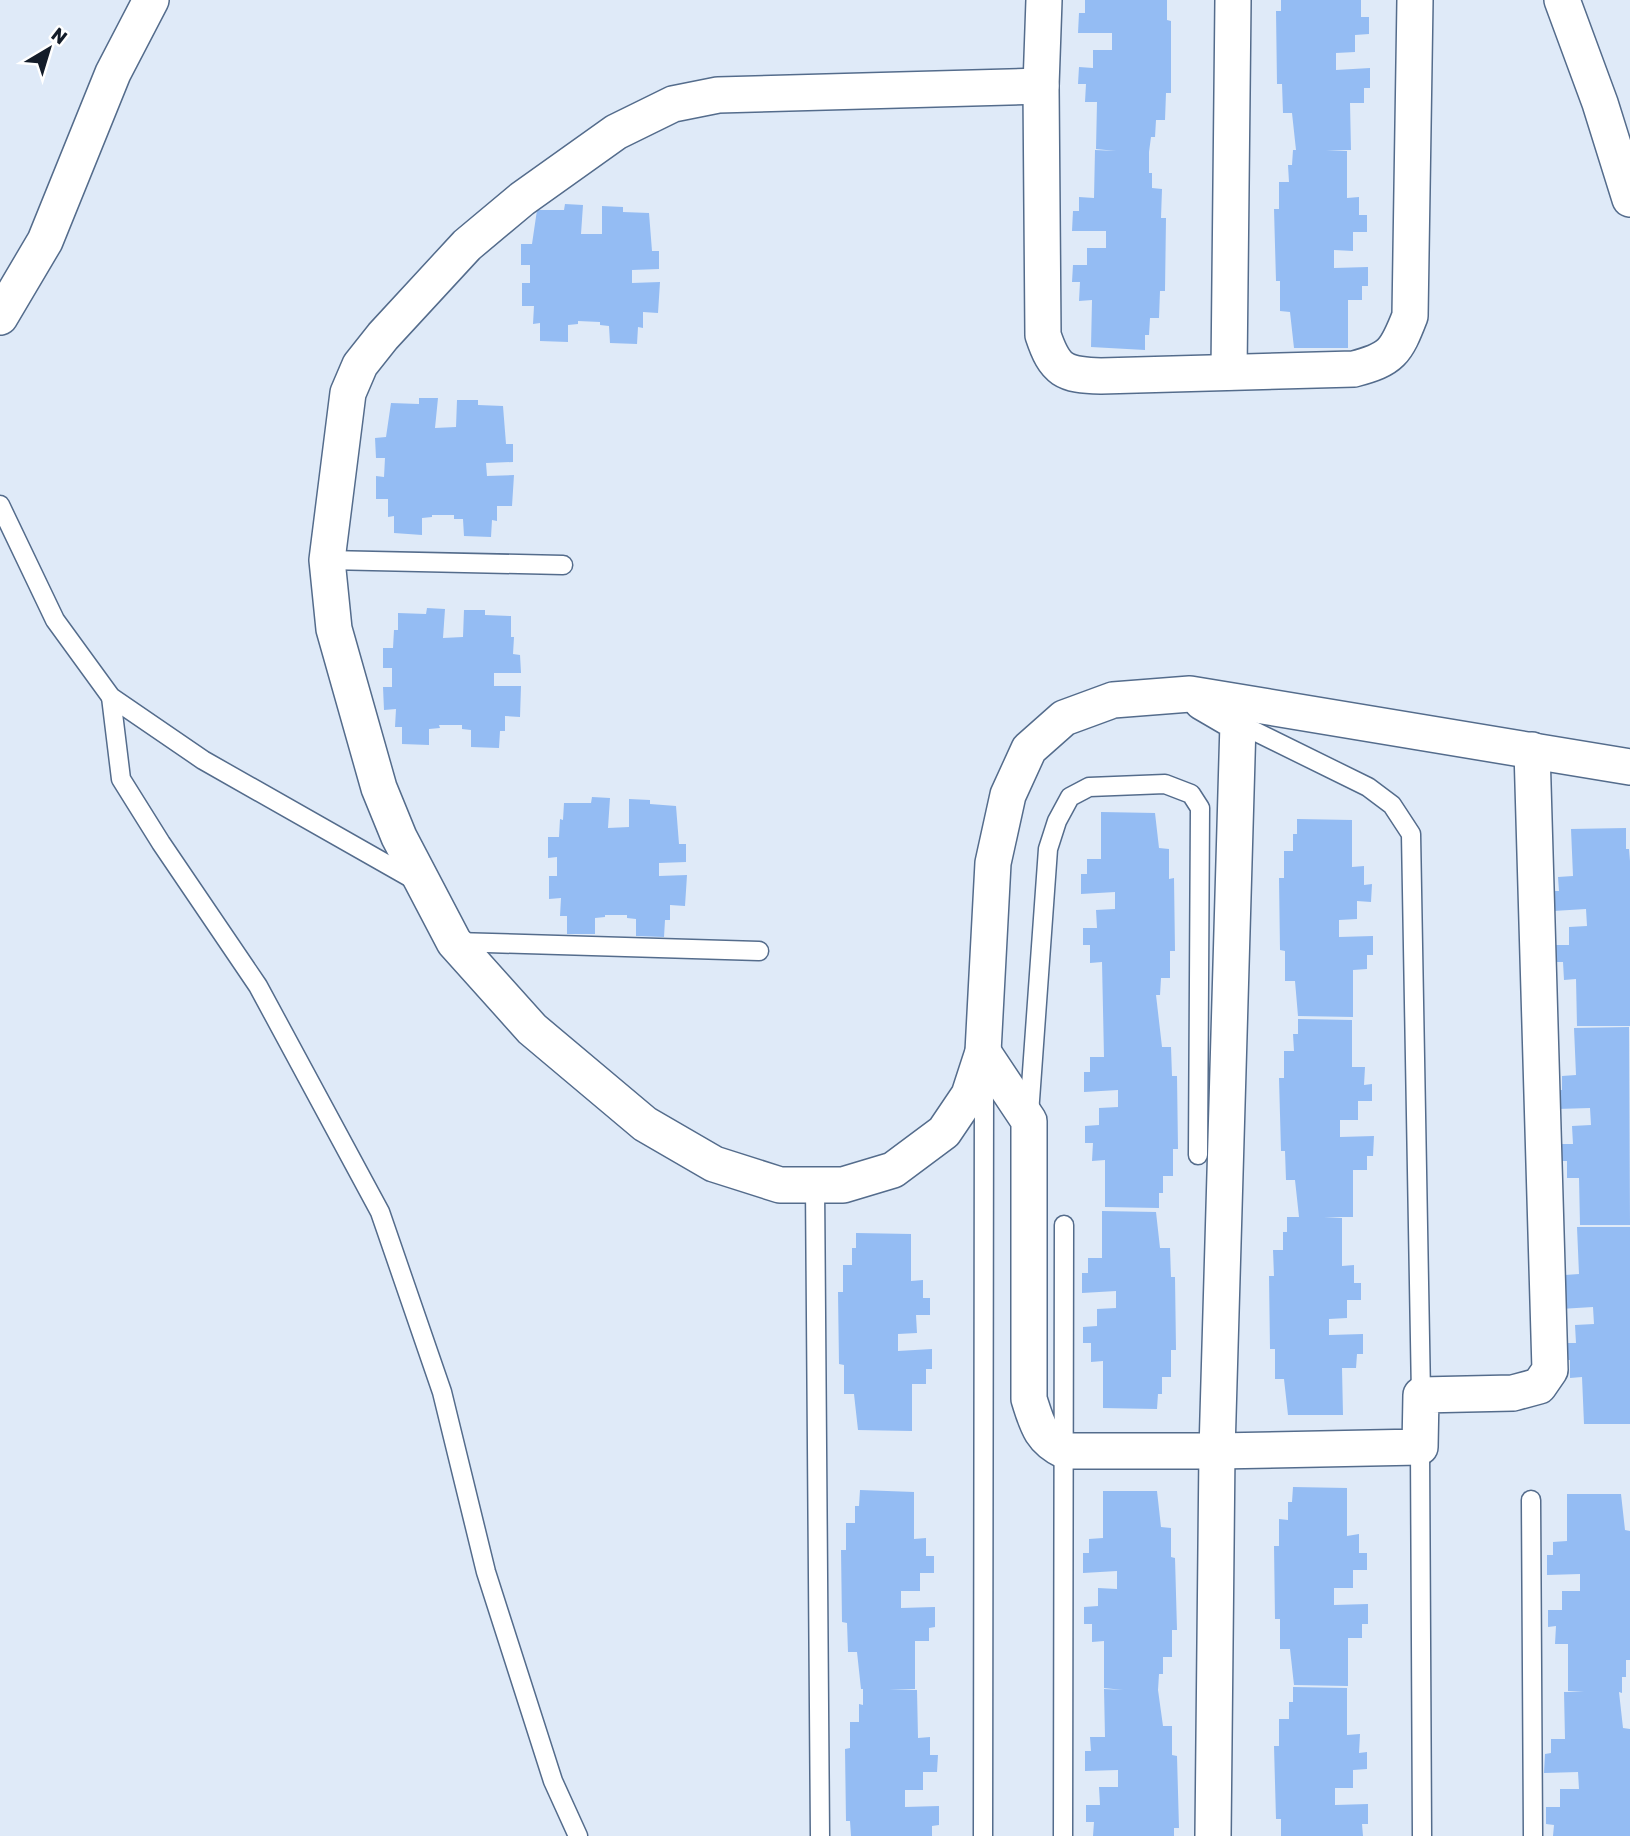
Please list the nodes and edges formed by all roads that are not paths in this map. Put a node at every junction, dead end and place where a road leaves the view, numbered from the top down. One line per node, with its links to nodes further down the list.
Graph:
1 (151, 0): 8 (street)
2 (1044, 0): 6 (street)
3 (1233, 0): 9 (street)
4 (1415, 0): 9 (street)
5 (1562, 0): 7 (street)
6 (1041, 86): 9 (street); 11 (street)
7 (1630, 199)
8 (0, 317)
9 (1229, 372)
10 (0, 505): 14 (lane)
11 (327, 560): 12 (lane); 18 (street)
12 (563, 565)
13 (1190, 694): 15 (street); 16 (street); 21 (street)
14 (111, 697): 18 (lane); 31 (lane)
15 (1238, 723): 26 (lane); 29 (street)
16 (1532, 750): 17 (street); 26 (street)
17 (1630, 767)
18 (425, 886): 19 (street)
19 (454, 942): 20 (lane); 24 (street)
20 (759, 951)
21 (983, 1052): 22 (street); 24 (street); 33 (lane)
22 (1029, 1121): 23 (lane); 28 (street)
23 (1198, 1155)
24 (815, 1185): 32 (lane)
25 (1064, 1224): 28 (lane)
26 (1421, 1395): 27 (street)
27 (1420, 1447): 29 (street); 36 (lane)
28 (1065, 1451): 29 (street); 34 (lane)
29 (1217, 1451): 35 (street)
30 (1531, 1500): 37 (lane)
31 (578, 1836)
32 (820, 1836)
33 (983, 1836)
34 (1063, 1836)
35 (1213, 1836)
36 (1422, 1836)
37 (1534, 1836)

